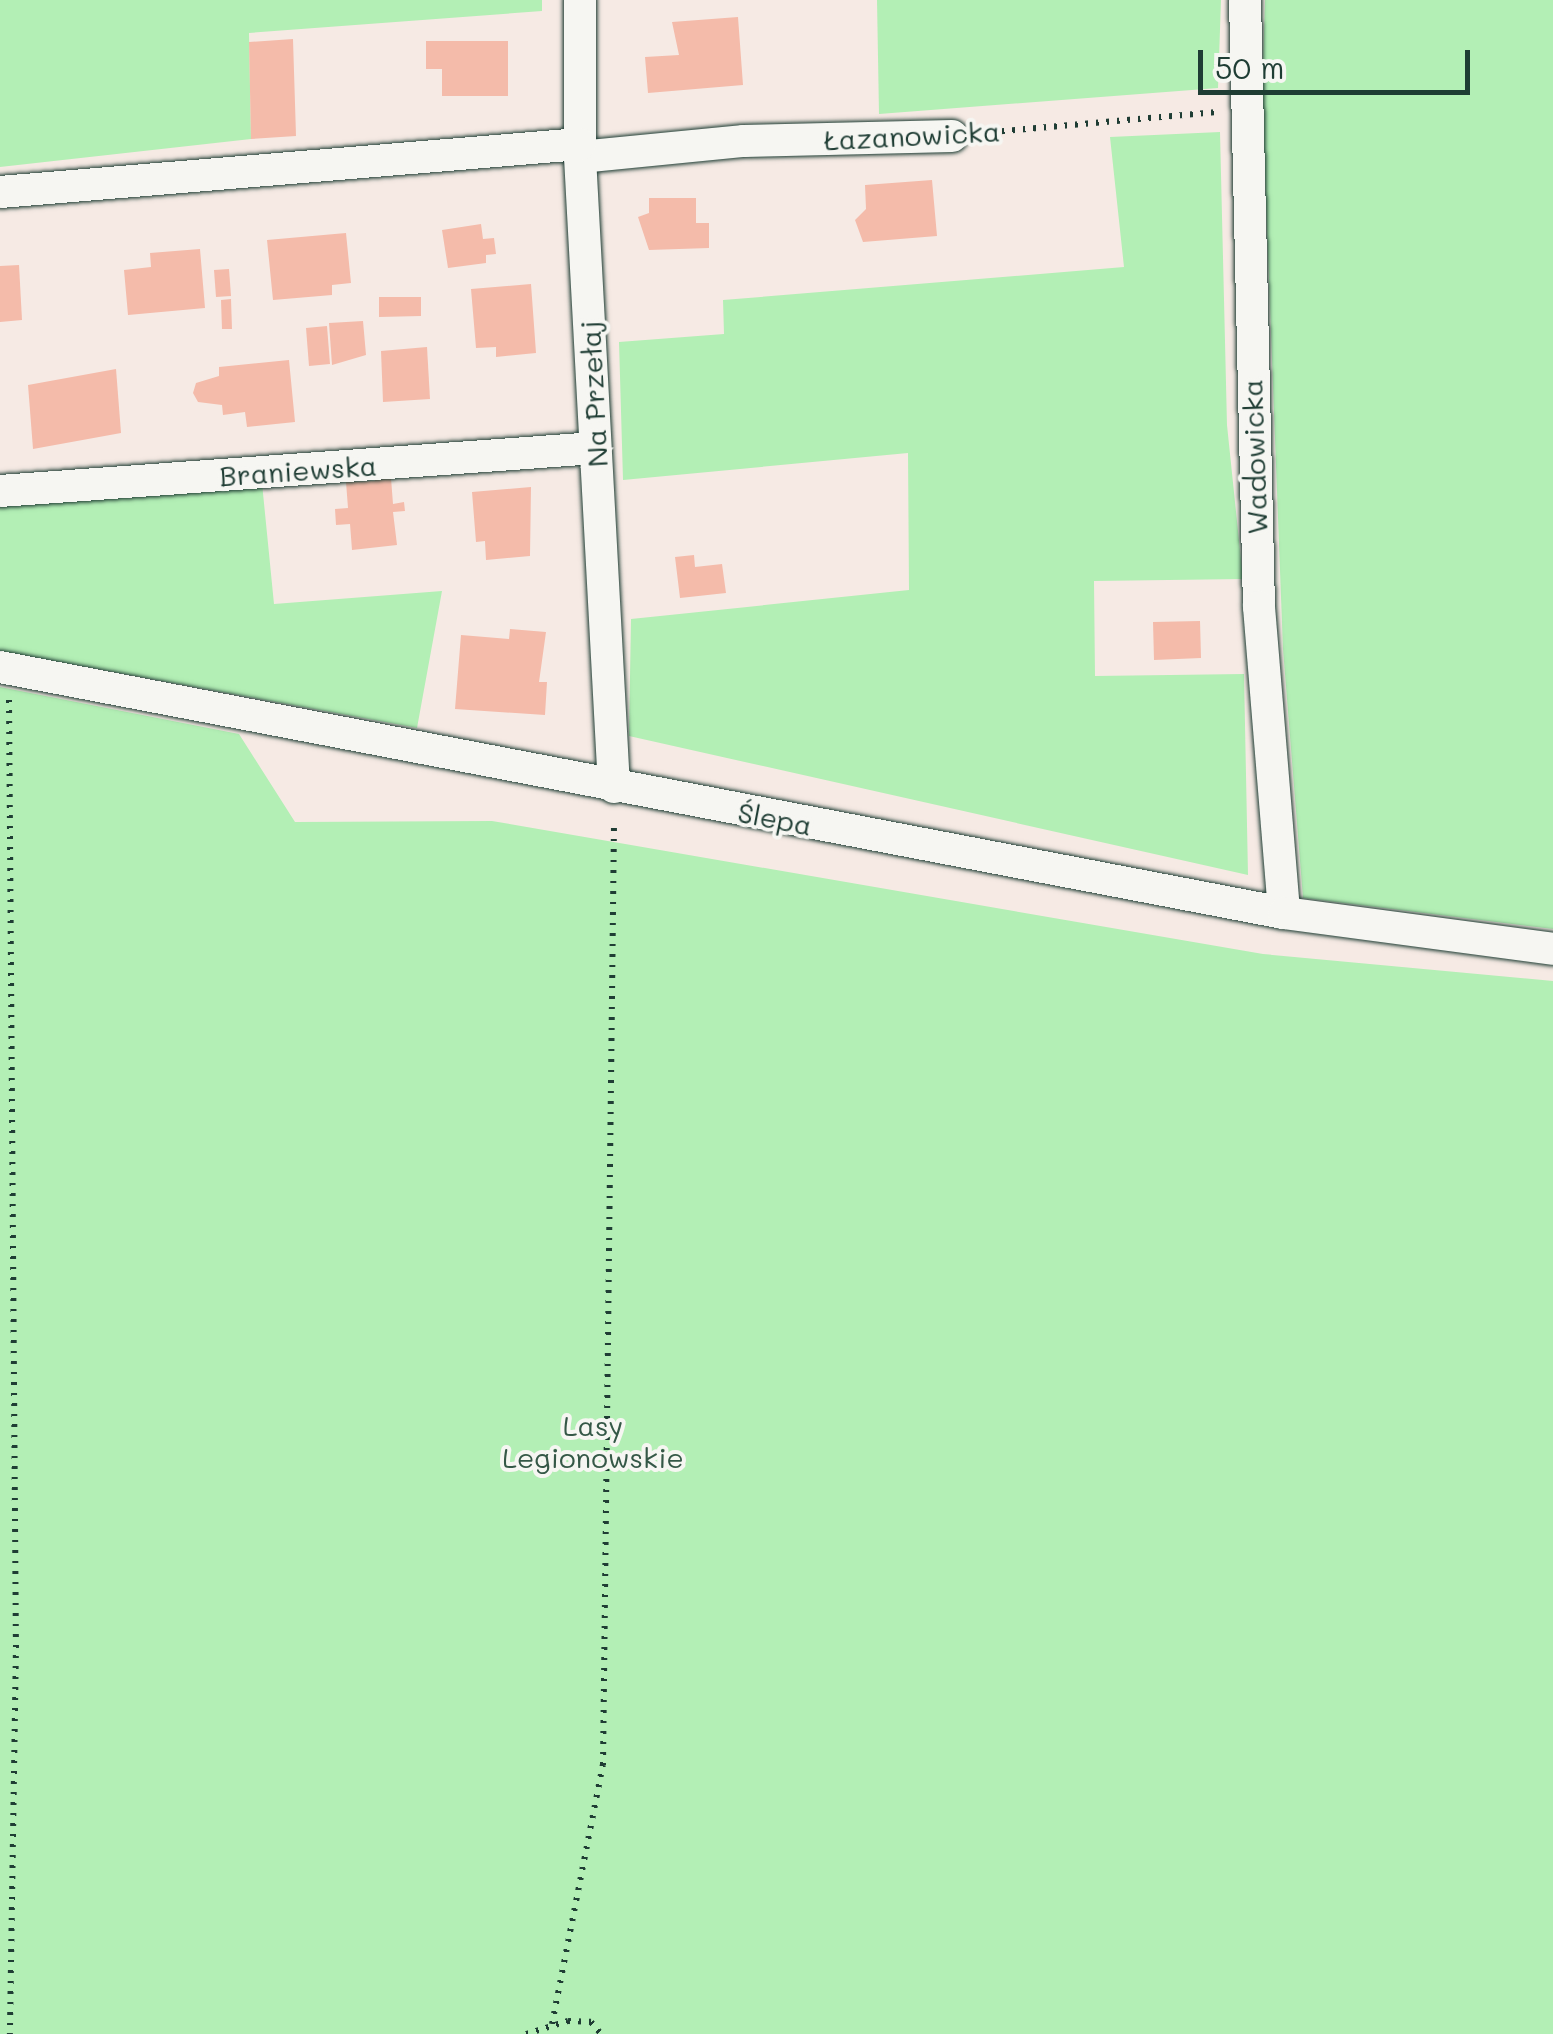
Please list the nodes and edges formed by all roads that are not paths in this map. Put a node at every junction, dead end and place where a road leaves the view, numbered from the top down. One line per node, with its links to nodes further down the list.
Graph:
1 (580, 0): 4 (street, Na Przełaj)
2 (1245, 0): 10 (street, Wadowicka)
3 (952, 136): 4 (street, Łazanowicka)
4 (580, 151): 5 (street, Łazanowicka); 6 (street, Na Przełaj)
5 (0, 192)
6 (595, 448): 7 (street, Braniewska); 9 (street, Na Przełaj)
7 (0, 492)
8 (4, 668): 9 (street, Ślepa)
9 (614, 788): 10 (street, Ślepa)
10 (1284, 913): 11 (street, Ślepa)
11 (1553, 949)

